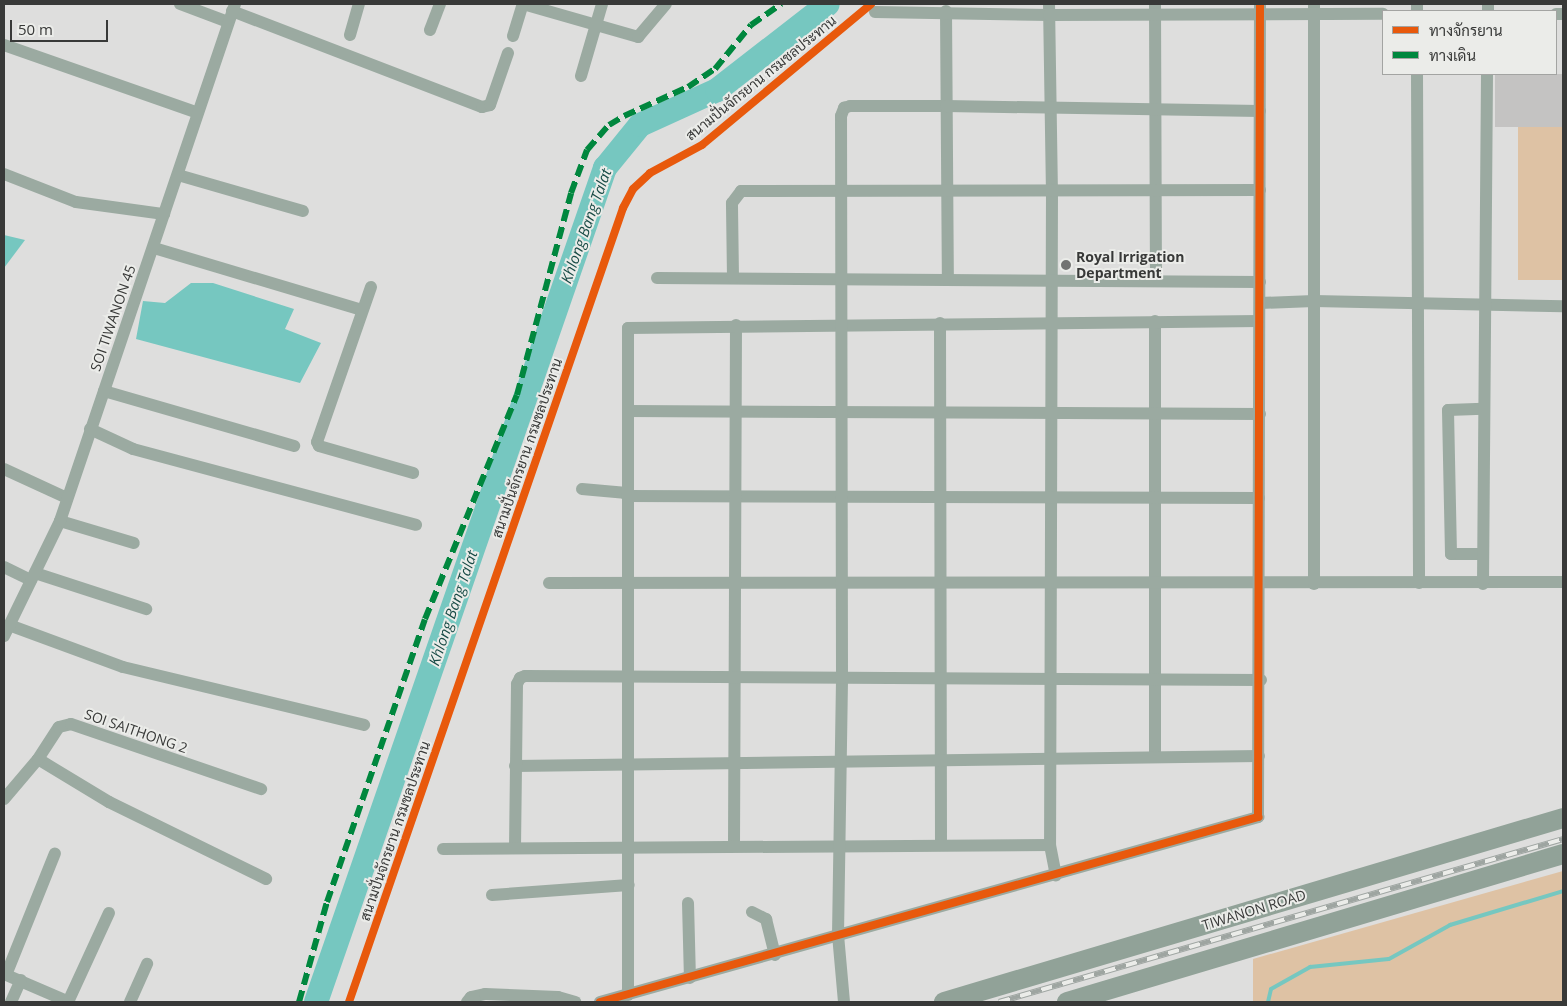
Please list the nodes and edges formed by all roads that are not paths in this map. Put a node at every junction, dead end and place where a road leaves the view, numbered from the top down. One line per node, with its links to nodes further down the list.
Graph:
1 (180, 4): 11 (street)
2 (359, 4): 16 (street)
3 (440, 4): 15 (street)
4 (602, 4): 14 (street)
5 (666, 4): 14 (street)
6 (953, 9): 7 (street); 12 (street); 23 (street)
7 (1049, 9): 8 (street); 24 (street)
8 (1155, 9): 9 (street); 25 (street)
9 (1260, 9): 10 (street); 26 (street)
10 (1314, 9): 13 (street); 46 (street)
11 (232, 12): 19 (street); 27 (street, SOI TIWANON 45)
12 (875, 12)
13 (1382, 14)
14 (594, 26): 17 (street); 22 (street)
15 (430, 30)
16 (350, 35)
17 (513, 36)
18 (4, 45): 27 (street)
19 (508, 53)
20 (1417, 75): 48 (street)
21 (1487, 75): 49 (street)
22 (580, 76)
23 (946, 106): 24 (street); 32 (street); 33 (street)
24 (1051, 108): 25 (street); 31 (street)
25 (1154, 111): 26 (street); 30 (street)
26 (1260, 111): 34 (street)
27 (195, 112): 29 (street, SOI TIWANON 45)
28 (4, 174): 36 (street)
29 (178, 175): 35 (street); 36 (street, SOI TIWANON 45)
30 (1154, 188): 31 (street); 34 (street); 43 (street)
31 (1052, 189): 33 (street); 42 (street)
32 (842, 190): 33 (street); 39 (street); 41 (street)
33 (946, 190): 40 (street)
34 (1260, 190): 44 (street)
35 (303, 211)
36 (164, 214): 37 (street, SOI TIWANON 45)
37 (154, 248): 51 (street); 58 (street, SOI TIWANON 45)
38 (657, 278): 39 (street)
39 (733, 278): 41 (street)
40 (948, 279): 41 (street); 42 (street)
41 (842, 280): 56 (street)
42 (1050, 280): 43 (street); 54 (street)
43 (1156, 281): 44 (street)
44 (1260, 282): 47 (street)
45 (371, 287): 51 (street)
46 (1314, 301): 47 (street); 48 (street); 96 (street)
47 (1260, 303): 53 (street)
48 (1418, 304): 49 (street); 92 (street)
49 (1484, 305): 50 (street); 59 (street)
50 (1563, 306)
51 (362, 310): 70 (street)
52 (1155, 321): 53 (street); 54 (street); 65 (street)
53 (1259, 321): 66 (street)
54 (1050, 322): 55 (street); 64 (street)
55 (940, 323): 56 (street); 63 (street)
56 (842, 325): 57 (street); 62 (street)
57 (736, 326): 60 (street); 61 (street)
58 (104, 391): 67 (street, SOI TIWANON 45); 68 (street)
59 (1483, 409): 83 (street); 83 (street)
60 (628, 411): 61 (street); 72 (street)
61 (737, 411): 62 (street); 73 (street)
62 (842, 412): 63 (street); 74 (street)
63 (941, 412): 64 (street); 75 (street)
64 (1051, 412): 65 (street); 76 (street)
65 (1156, 413): 66 (street); 77 (street)
66 (1260, 414): 79 (street)
67 (90, 429): 78 (street, SOI TIWANON 45); 81 (street)
68 (294, 446)
69 (4, 469): 78 (street)
70 (413, 473)
71 (582, 489): 72 (street)
72 (627, 494): 73 (street); 88 (street)
73 (736, 496): 74 (street); 89 (street)
74 (841, 497): 75 (street); 93 (street)
75 (941, 497): 76 (street); 90 (street)
76 (1050, 497): 77 (street); 91 (street)
77 (1155, 497): 79 (street); 94 (street)
78 (67, 498): 80 (street, SOI TIWANON 45)
79 (1259, 498): 95 (street)
80 (60, 521): 82 (street); 85 (street, SOI TIWANON 45)
81 (416, 525)
82 (134, 543)
83 (1483, 554): 97 (street)
84 (4, 567): 85 (street)
85 (33, 577): 98 (street); 99 (street, SOI TIWANON 45)
86 (1563, 582): 97 (street)
87 (549, 583): 88 (street)
88 (629, 583): 89 (street); 100 (street)
89 (736, 583): 93 (street); 101 (street)
90 (942, 583): 91 (street); 93 (street); 103 (street)
91 (1051, 583): 94 (street); 104 (street)
92 (1418, 583): 96 (street); 97 (street)
93 (841, 584): 102 (street)
94 (1156, 584): 95 (street); 105 (street)
95 (1260, 584): 96 (street); 106 (street)
96 (1314, 584)
97 (1483, 584)
98 (146, 609)
99 (7, 631): 107 (street)
100 (631, 676): 101 (street); 115 (street); 116 (street)
101 (737, 677): 102 (street); 114 (street)
102 (842, 678): 103 (street); 113 (street)
103 (942, 678): 104 (street); 112 (street)
104 (1052, 678): 105 (street); 111 (street)
105 (1157, 679): 106 (street); 109 (street)
106 (1261, 680): 108 (street)
107 (364, 725)
108 (1259, 756): 109 (street); 129 (street)
109 (1155, 758): 111 (street)
110 (38, 759): 117 (street, SOI SAITHONG 2); 118 (street, SOI SAITHONG 2); 130 (street)
111 (1050, 759): 112 (street); 121 (street)
112 (940, 760): 113 (street); 120 (street)
113 (839, 762): 114 (street); 123 (street)
114 (734, 763): 115 (street); 122 (street)
115 (629, 764): 116 (street); 124 (street)
116 (515, 766): 126 (street)
117 (261, 789)
118 (4, 799)
119 (1563, 818): 151 (main road, TIWANON ROAD)
120 (941, 845): 121 (street); 123 (street)
121 (1050, 845): 129 (street)
122 (734, 846): 123 (street); 124 (street)
123 (839, 846): 136 (street)
124 (630, 847): 126 (street); 131 (street)
125 (443, 848): 126 (street)
126 (515, 848)
127 (54, 853): 139 (street)
128 (1563, 854): 143 (main road)
129 (1056, 875): 136 (street)
130 (266, 879)
131 (629, 885): 132 (street); 142 (street)
132 (492, 895)
133 (688, 903): 140 (street)
134 (752, 912): 137 (street)
135 (109, 913): 145 (street)
136 (838, 935): 137 (street); 150 (street)
137 (775, 955): 140 (street)
138 (146, 964): 146 (street)
139 (5, 974): 141 (street)
140 (690, 978): 142 (street)
141 (21, 980): 144 (street); 145 (street)
142 (628, 996): 149 (street)
143 (1102, 997): 152 (main road)
144 (11, 1002)
145 (68, 1002)
146 (130, 1002)
147 (467, 1002): 148 (street)
148 (574, 1002)
149 (600, 1002)
150 (844, 1002)
151 (944, 1002)
152 (1067, 1002)

